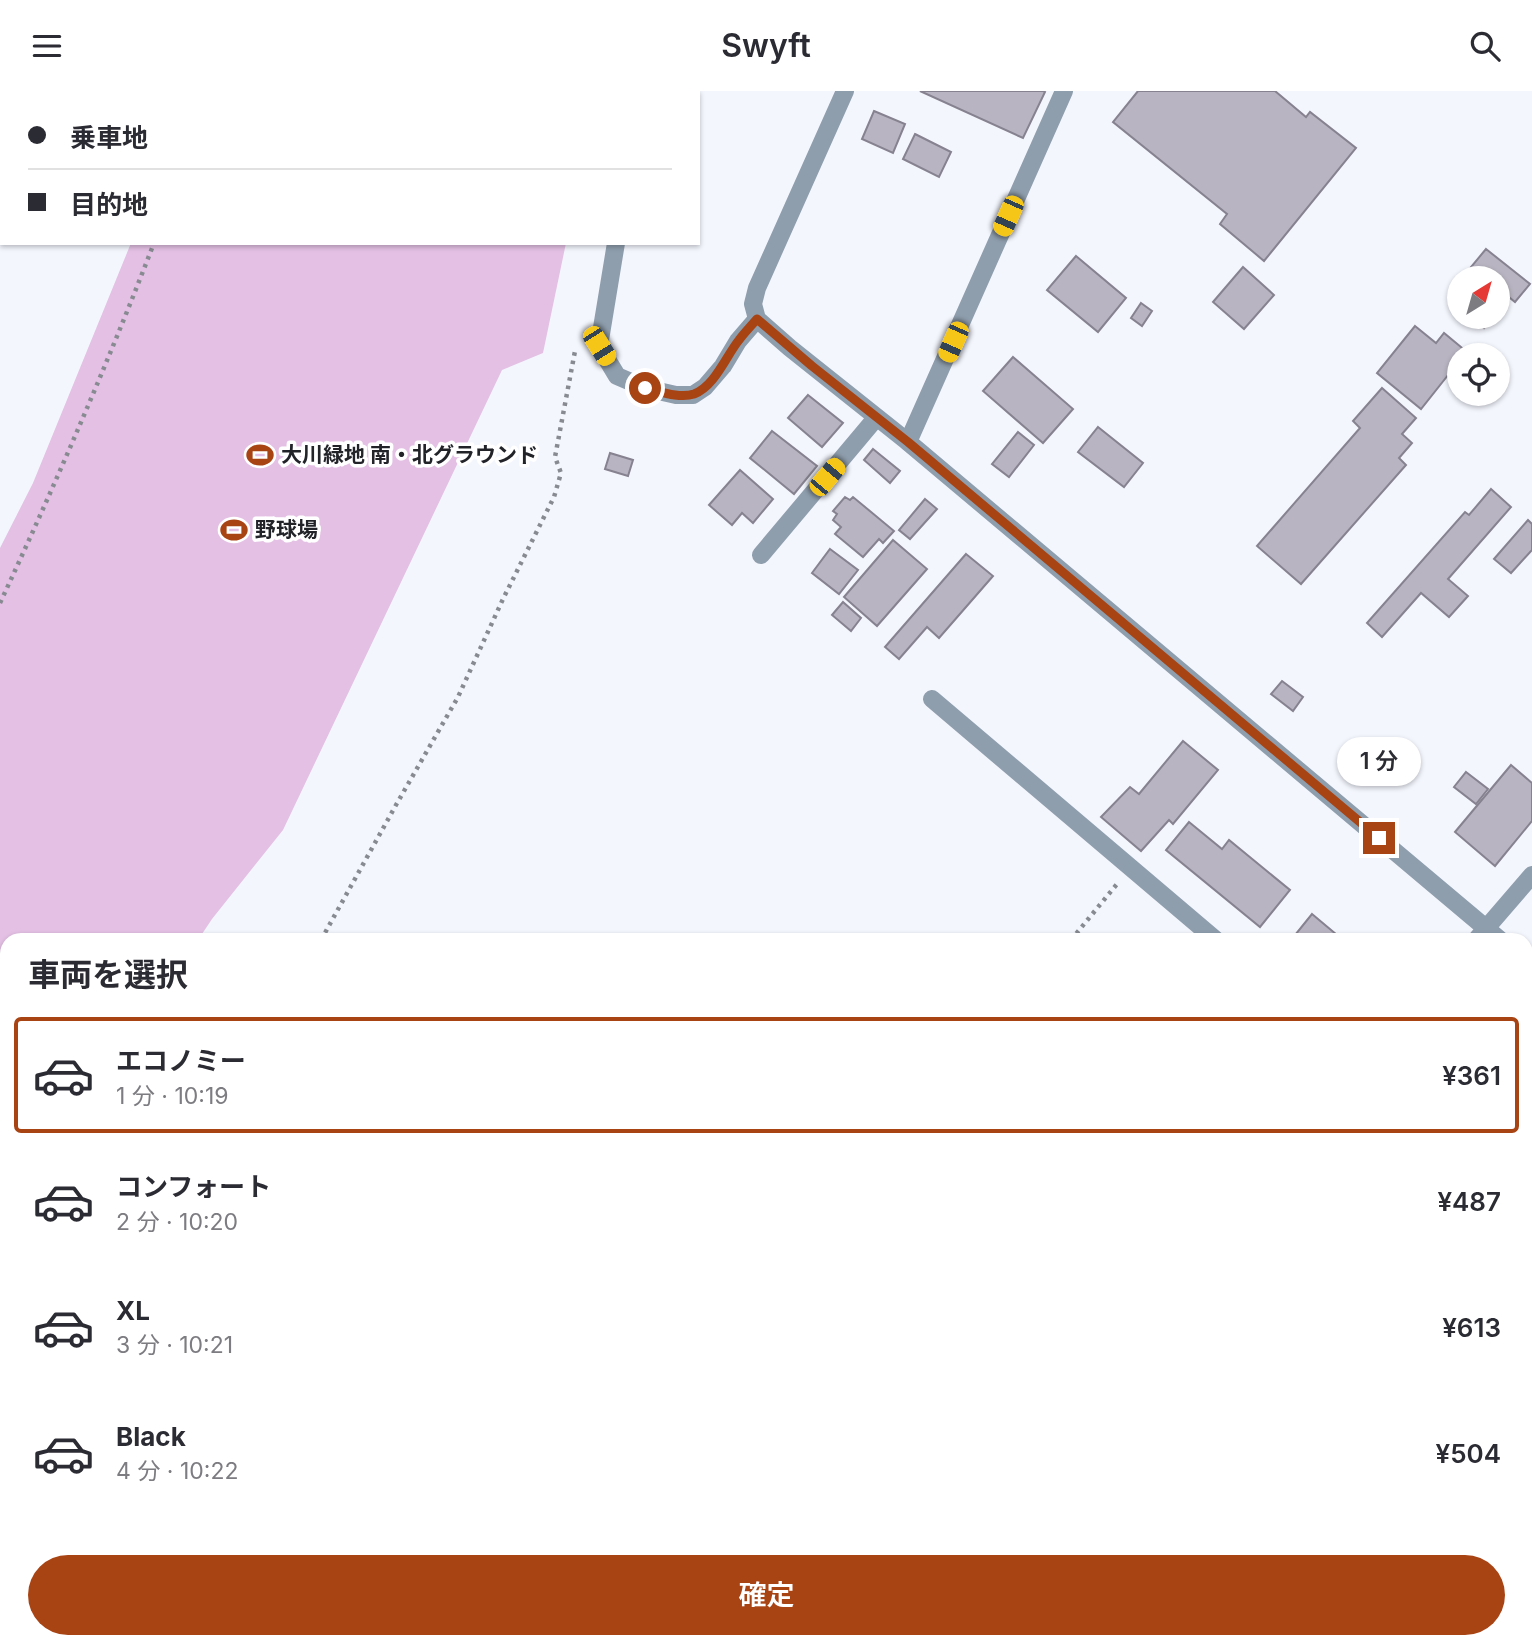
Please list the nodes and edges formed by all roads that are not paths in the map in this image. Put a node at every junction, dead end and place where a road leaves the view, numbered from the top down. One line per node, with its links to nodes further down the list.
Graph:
1 (845, 91): 4 (street)
2 (1064, 91): 6 (street)
3 (616, 245): 4 (street)
4 (757, 319): 5 (street)
5 (876, 418): 6 (street); 7 (street)
6 (908, 442): 11 (street)
7 (761, 555)
8 (932, 699): 10 (street)
9 (1532, 875): 12 (street)
10 (1208, 933)
11 (1483, 933)
12 (1489, 933)

